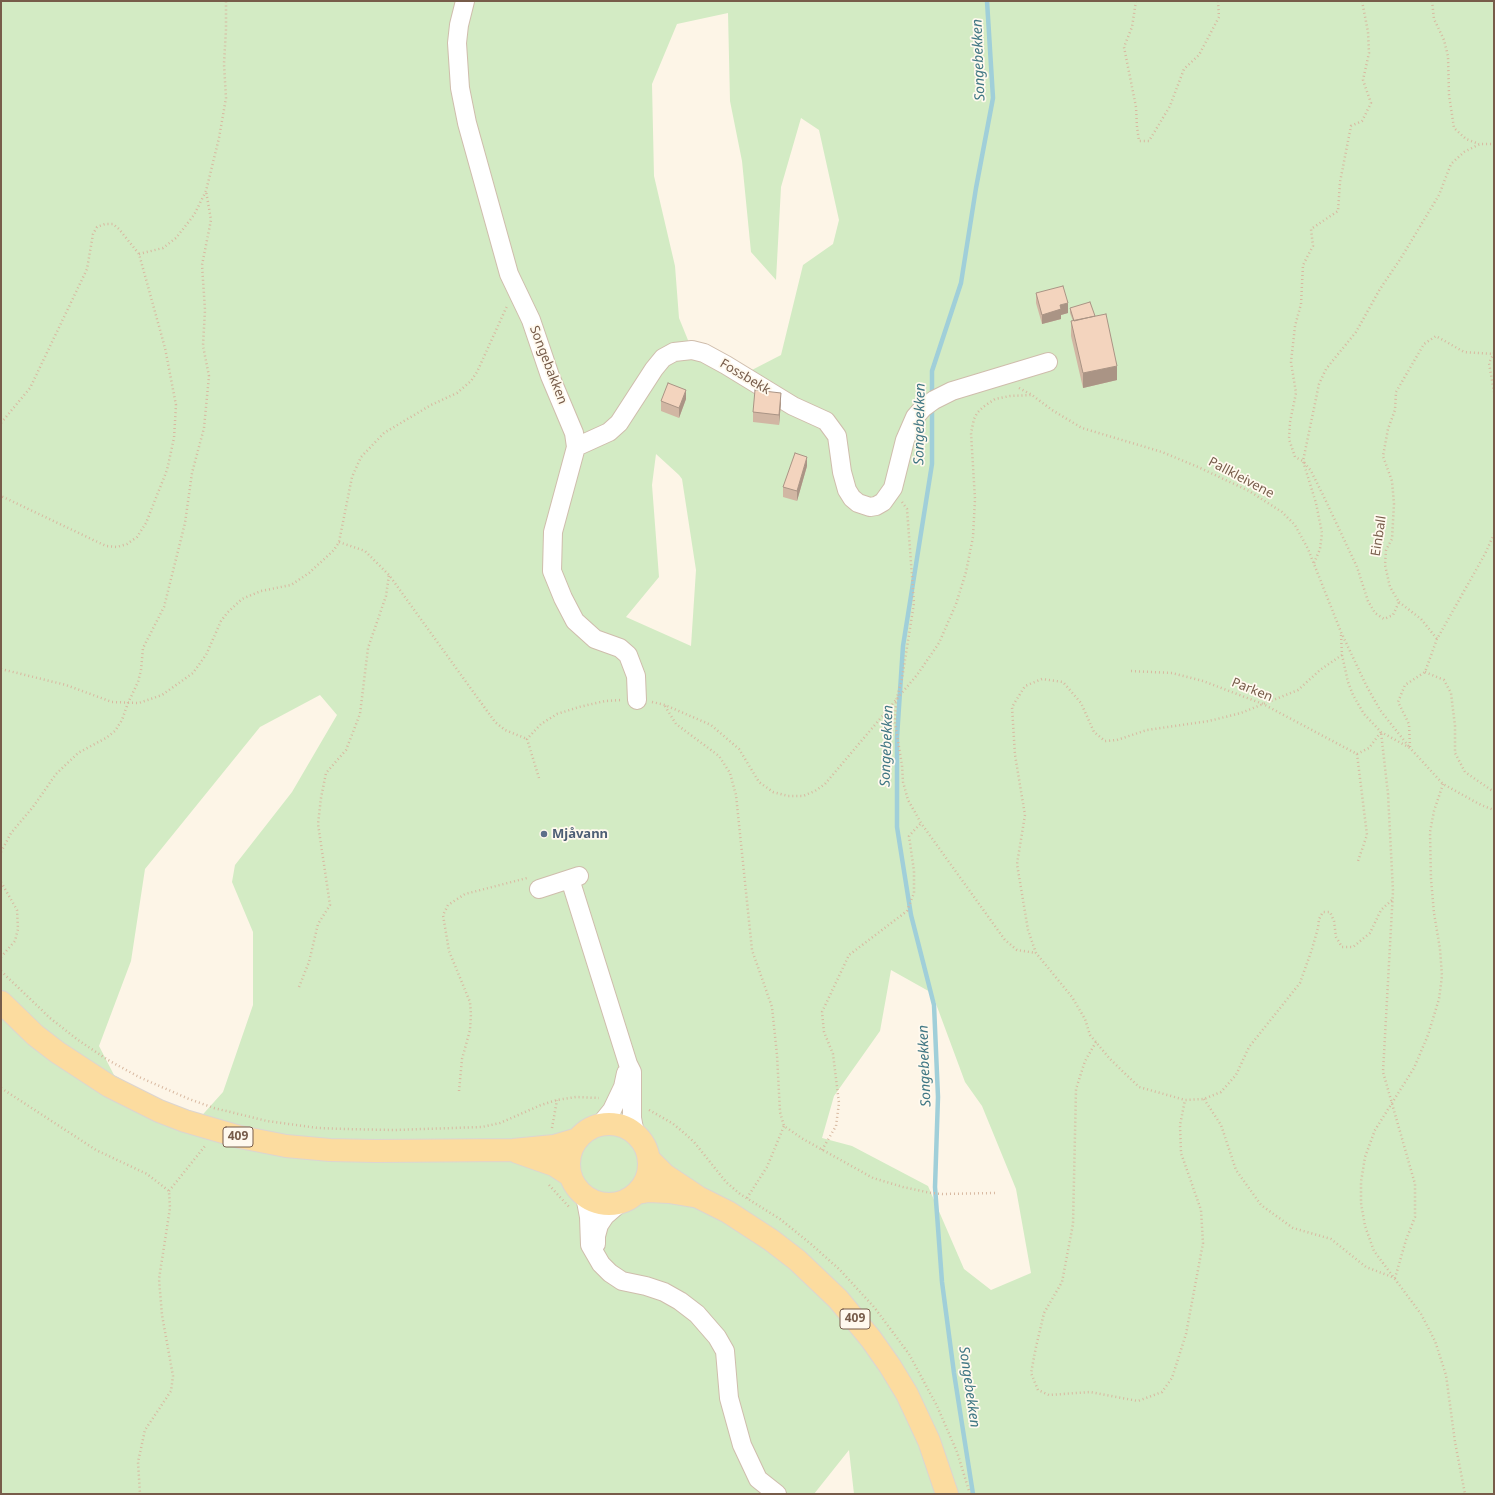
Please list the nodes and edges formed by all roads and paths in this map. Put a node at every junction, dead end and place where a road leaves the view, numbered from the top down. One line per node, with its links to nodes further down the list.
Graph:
1 (226, 1): 9 (path)
2 (465, 1): 11 (street, Songebakken)
3 (1136, 1): 4 (path)
4 (1218, 1)
5 (1362, 1): 17 (path)
6 (1432, 1): 7 (path)
7 (1480, 144): 8 (path); 17 (path)
8 (1494, 144)
9 (206, 191): 10 (path); 33 (path)
10 (139, 254): 15 (path); 19 (path)
11 (516, 291): 16 (street, Songebakken); 21 (path)
12 (1494, 353): 14 (path); 24 (path, Einball)
13 (1048, 362): 18 (street, Fossbekk)
14 (1494, 392)
15 (1, 423)
16 (576, 447): 18 (street, Fossbekk); 31 (street, Songebakken)
17 (1302, 462): 22 (path); 24 (path, Einball)
18 (893, 488): 32 (path)
19 (1, 496)
20 (1494, 534): 26 (path)
21 (339, 542): 23 (path); 33 (path)
22 (1314, 563): 25 (path, Pallkleivene); 32 (path, Pallkleivene)
23 (389, 575): 37 (path); 52 (path)
24 (1399, 602): 26 (path)
25 (1341, 632): 27 (path); 38 (path, Pallkleivene)
26 (1437, 639): 30 (path)
27 (1342, 655): 34 (path); 36 (path)
28 (1, 669): 33 (path)
29 (1131, 671): 34 (path, Parken)
30 (1426, 672): 38 (path); 42 (path)
31 (637, 700): 35 (path); 37 (path)
32 (896, 701): 35 (path); 44 (path)
33 (128, 703): 45 (path)
34 (1263, 704): 39 (path, Parken); 50 (path)
35 (665, 705): 62 (path)
36 (1381, 732): 38 (path); 39 (path); 49 (path)
37 (527, 739): 40 (path)
38 (1410, 748): 41 (path)
39 (1357, 754): 46 (path)
40 (539, 778)
41 (1443, 784): 43 (path); 60 (path)
42 (1494, 792)
43 (1494, 810)
44 (921, 823): 50 (path); 67 (path)
45 (1, 852)
46 (1358, 861)
47 (1, 882): 51 (path)
48 (534, 883): 55 (street); 57 (path)
49 (1393, 899): 58 (path); 60 (path)
50 (1036, 953): 54 (path)
51 (1, 958)
52 (299, 987)
53 (1, 1002): 63 (main road, 409)
54 (1096, 1042): 59 (path); 59 (path)
55 (628, 1064): 61 (street); 64 (street)
56 (1, 1088): 70 (path)
57 (459, 1091)
58 (1204, 1099): 59 (path); 77 (path)
59 (1185, 1100)
60 (1392, 1104): 77 (path); 77 (path)
61 (599, 1126): 64 (main road); 65 (main road, 409)
62 (784, 1126): 67 (path); 75 (path)
63 (217, 1132): 66 (main road, 409); 70 (path)
64 (636, 1134): 68 (main road, 409)
65 (578, 1139): 66 (main road, 409); 69 (main road)
66 (512, 1150): 69 (main road, 409)
67 (822, 1150): 71 (path)
68 (649, 1159): 73 (main road, 409); 74 (main road)
69 (571, 1176): 72 (main road, 409)
70 (169, 1191): 78 (path)
71 (996, 1193)
72 (585, 1196): 74 (main road, 409); 76 (street)
73 (698, 1197): 74 (main road, 409); 80 (main road, 409)
74 (629, 1198): 76 (street)
75 (747, 1198)
76 (598, 1259): 79 (street)
77 (1395, 1278): 81 (path)
78 (140, 1494)
79 (777, 1494)
80 (947, 1494)
81 (1465, 1494)

